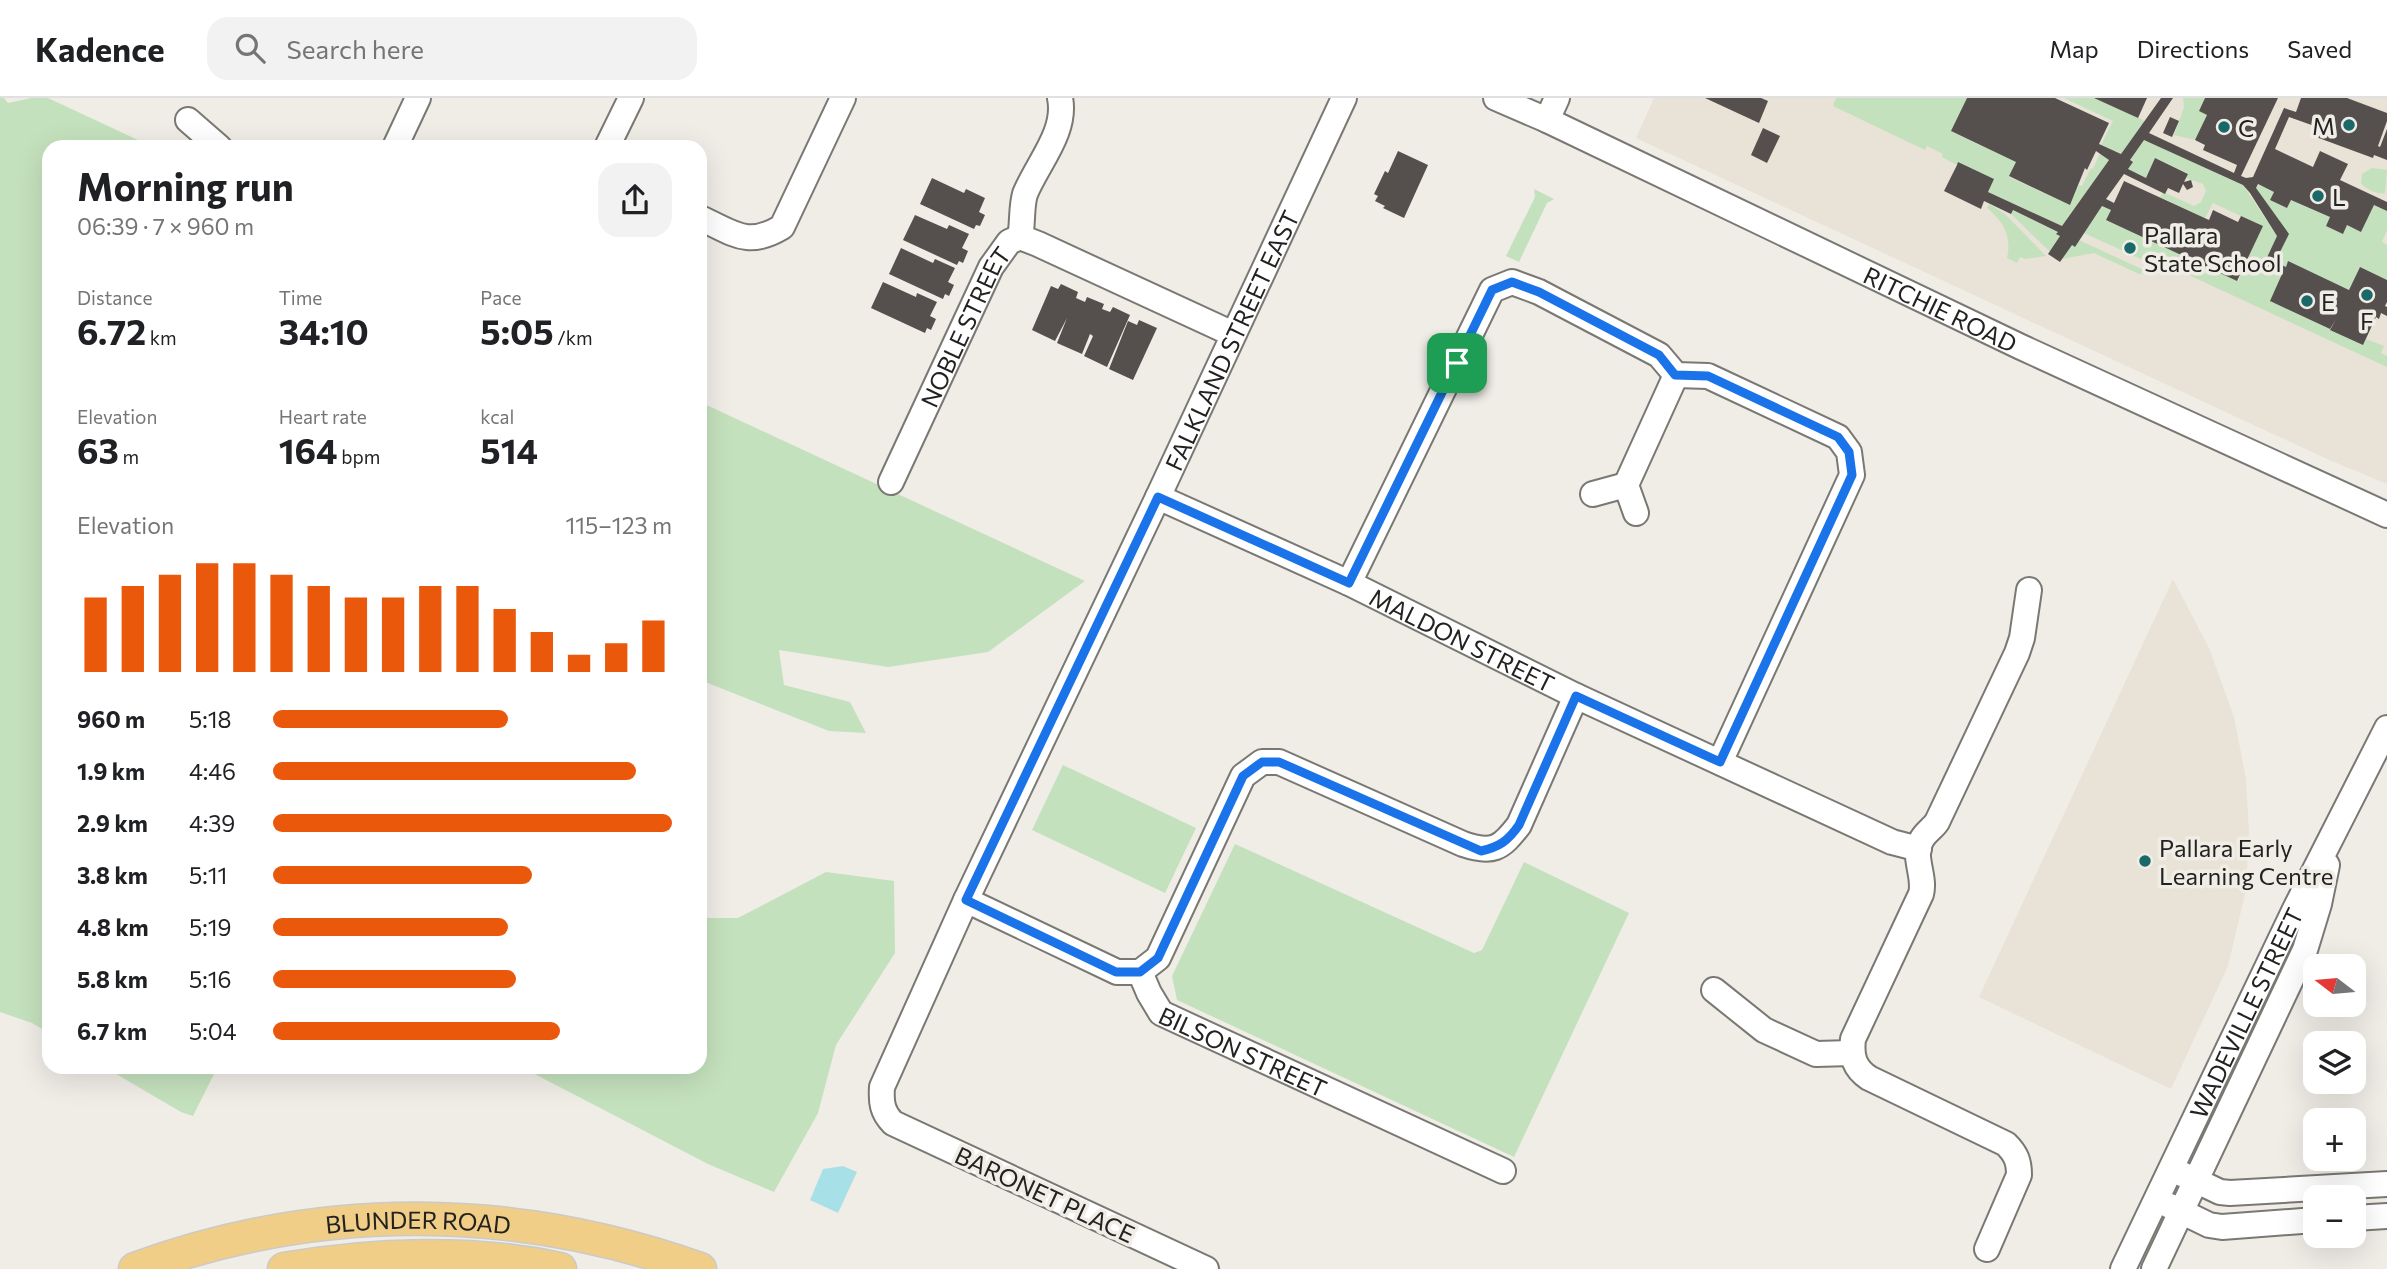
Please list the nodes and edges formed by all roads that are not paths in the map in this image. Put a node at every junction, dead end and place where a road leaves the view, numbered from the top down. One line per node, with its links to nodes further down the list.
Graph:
1 (418, 98): 10 (street)
2 (631, 98): 11 (street)
3 (843, 98): 12 (street)
4 (1060, 98): 13 (street, NOBLE STREET)
5 (1345, 98): 14 (street, FALKLAND STREET EAST)
6 (1496, 98): 7 (street, RITCHIE ROAD)
7 (1552, 109): 21 (street, RITCHIE ROAD)
8 (188, 120): 9 (street)
9 (211, 140)
10 (398, 140)
11 (610, 140)
12 (707, 221)
13 (1020, 237): 14 (street); 16 (street, NOBLE STREET)
14 (1233, 334): 19 (street, FALKLAND STREET EAST)
15 (1675, 375): 17 (street); 22 (street); 26 (street)
16 (891, 482)
17 (1626, 485): 18 (street); 20 (street)
18 (1593, 494)
19 (1158, 497): 22 (street, MALDON STREET); 29 (street, FALKLAND STREET EAST)
20 (1636, 513)
21 (2387, 515)
22 (1349, 583): 24 (street, MALDON STREET)
23 (2029, 590): 28 (street)
24 (1576, 696): 26 (street, MALDON STREET); 30 (street)
25 (2387, 728): 27 (street, WADEVILLE STREET)
26 (1720, 762): 28 (street, MALDON STREET)
27 (2335, 827): 34 (street, WADEVILLE STREET); 36 (street, WADEVILLE STREET)
28 (1919, 849): 32 (street)
29 (966, 900): 30 (street); 33 (street, FALKLAND STREET EAST)
30 (1140, 972): 35 (street, BILSON STREET)
31 (1714, 990): 32 (street)
32 (1852, 1053): 43 (street)
33 (886, 1117): 48 (street, BARONET PLACE)
34 (2172, 1169): 36 (street); 38 (street, WADEVILLE STREET)
35 (1503, 1171)
36 (2198, 1181): 37 (street); 39 (street, WADEVILLE STREET)
37 (2387, 1184)
38 (2157, 1199): 39 (street); 49 (street, WADEVILLE STREET)
39 (2183, 1212): 42 (street); 50 (street, WADEVILLE STREET)
40 (2387, 1216): 41 (street)
41 (2366, 1217)
42 (2303, 1221)
43 (1987, 1249)
44 (135, 1269): 47 (main road, BLUNDER ROAD)
45 (284, 1269): 46 (main road, BLUNDER ROAD)
46 (560, 1269)
47 (700, 1269)
48 (1206, 1269)
49 (2123, 1269)
50 (2154, 1269)

